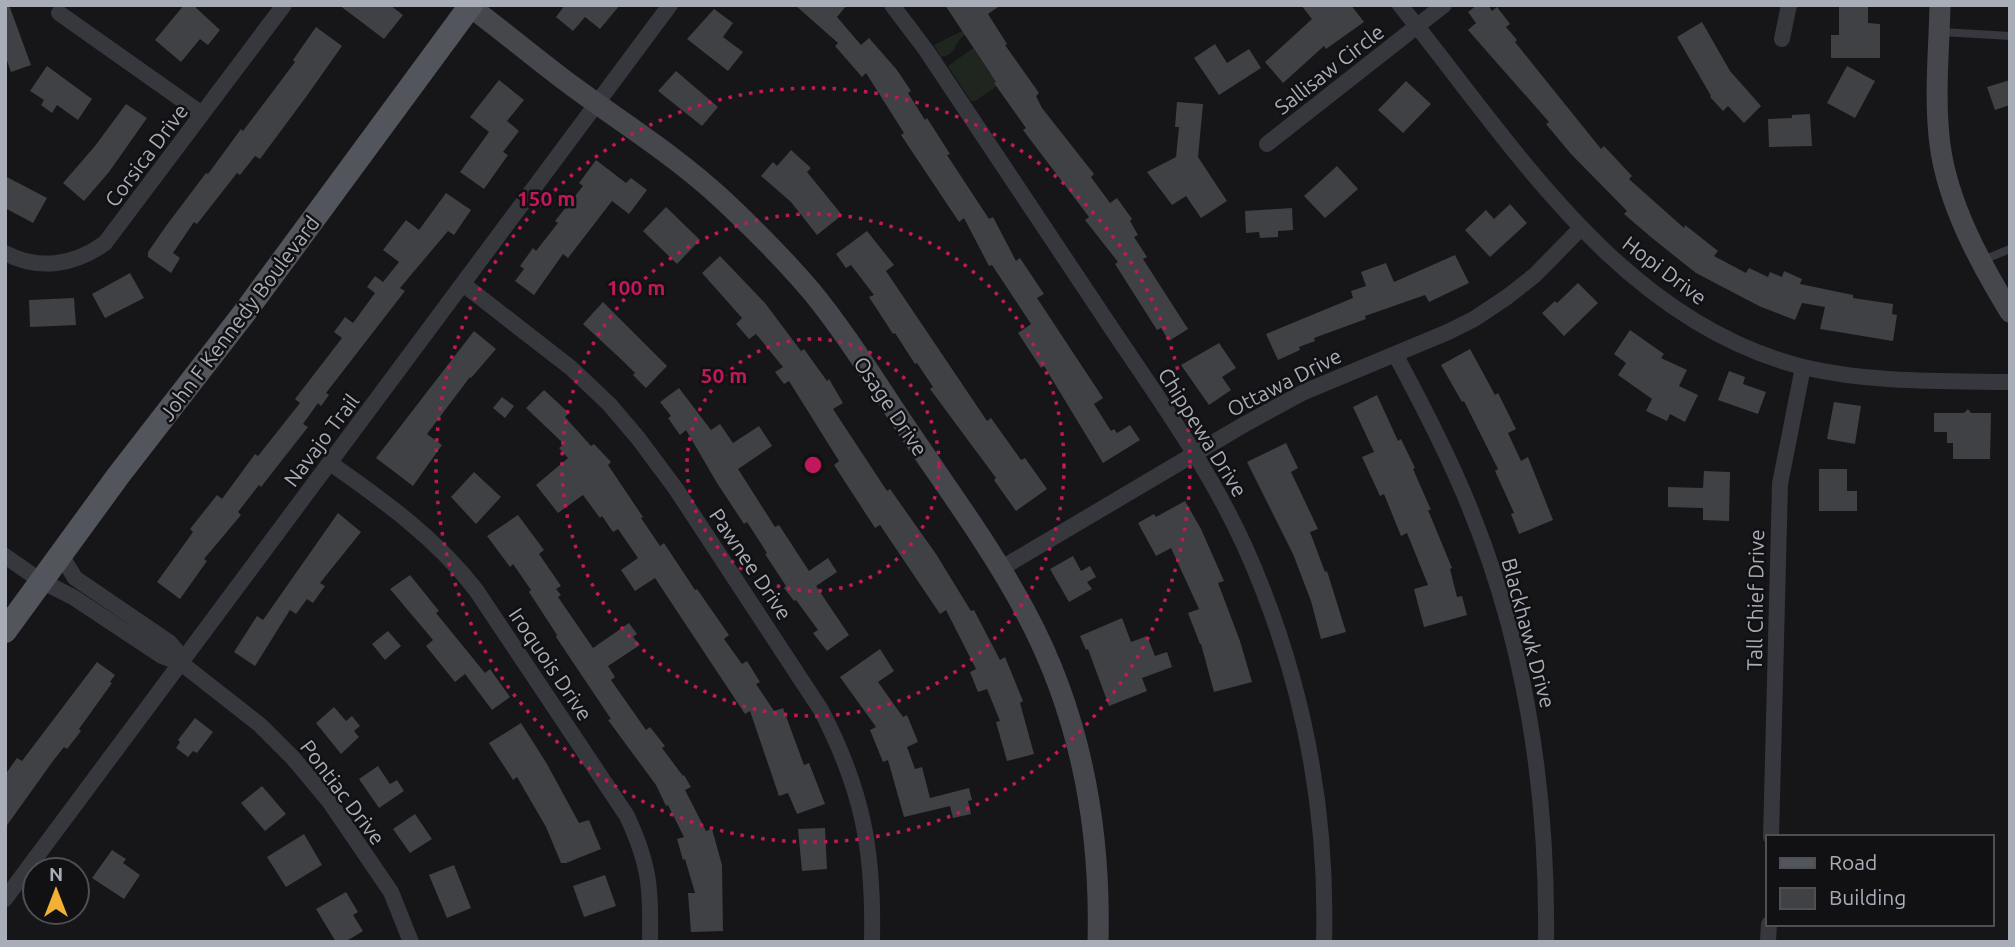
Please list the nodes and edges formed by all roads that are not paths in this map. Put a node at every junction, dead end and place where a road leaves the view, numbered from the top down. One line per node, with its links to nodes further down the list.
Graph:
1 (284, 5): 15 (street, Corsica Drive)
2 (670, 5): 14 (street, Navajo Trail)
3 (892, 5): 26 (street, Chippewa Drive)
4 (1400, 5): 10 (street, Hopi Drive)
5 (1444, 5): 10 (street, Sallisaw Circle)
6 (1789, 5): 13 (street)
7 (1940, 5): 11 (street)
8 (470, 6): 14 (street, Osage Drive); 28 (main road, John F Kennedy Boulevard)
9 (59, 13): 15 (street)
10 (1417, 26): 16 (street, Sallisaw Circle); 17 (street, Hopi Drive)
11 (1939, 31): 12 (lane); 20 (street)
12 (2010, 36)
13 (1782, 39)
14 (597, 104): 21 (street, Navajo Trail); 30 (street, Osage Drive)
15 (202, 114): 19 (street, Corsica Drive)
16 (1268, 144)
17 (1581, 228): 23 (street, Ottawa Drive); 24 (street, Hopi Drive)
18 (2010, 249): 20 (lane)
19 (5, 253)
20 (1983, 261): 22 (street)
21 (463, 284): 27 (street, Navajo Trail); 38 (street, Pawnee Drive)
22 (2010, 312)
23 (1395, 354): 26 (street, Ottawa Drive); 41 (street, Blackhawk Drive)
24 (1803, 367): 25 (street, Hopi Drive); 34 (street, Tall Chief Drive)
25 (2010, 382)
26 (1194, 454): 30 (street, Ottawa Drive); 40 (street, Chippewa Drive)
27 (330, 463): 33 (street, Navajo Trail); 37 (street, Iroquois Drive)
28 (61, 555): 31 (main road, John F Kennedy Boulevard); 33 (street, Pontiac Drive)
29 (5, 556): 31 (street, Pontiac Drive)
30 (1000, 569): 39 (street, Osage Drive)
31 (41, 581): 32 (main road, John F Kennedy Boulevard); 33 (street, Pontiac Drive)
32 (5, 631)
33 (181, 663): 35 (street, Navajo Trail); 36 (street, Pontiac Drive)
34 (1771, 835)
35 (5, 899)
36 (411, 942)
37 (650, 942)
38 (872, 942)
39 (1098, 942)
40 (1324, 942)
41 (1546, 942)

